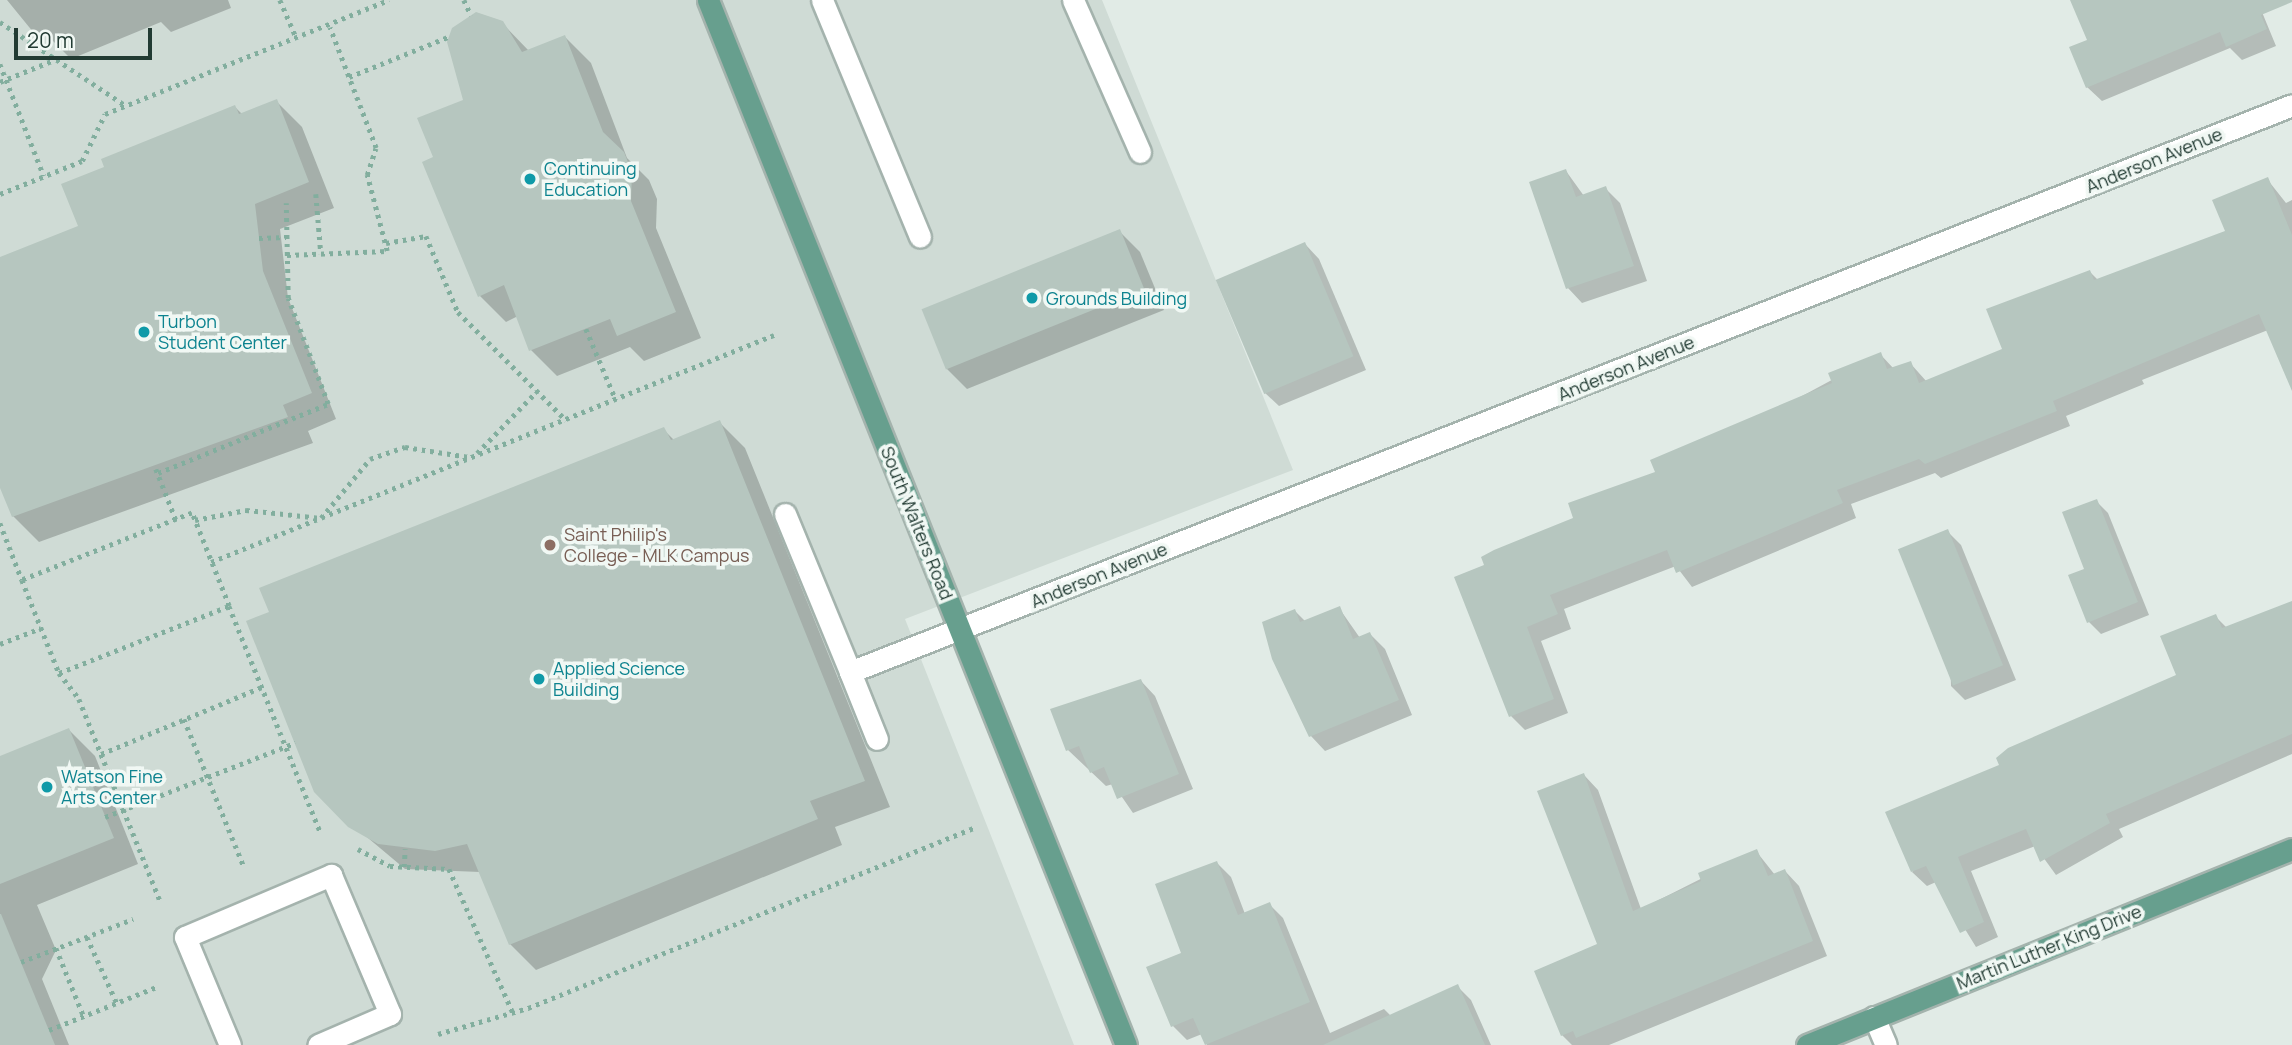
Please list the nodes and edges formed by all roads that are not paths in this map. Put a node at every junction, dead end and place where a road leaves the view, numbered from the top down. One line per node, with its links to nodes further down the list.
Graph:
1 (708, 0): 8 (main road, South Walters Road)
2 (822, 0): 6 (street)
3 (1073, 0): 5 (street)
4 (2292, 105): 8 (street, Anderson Avenue)
5 (1140, 152)
6 (920, 237)
7 (785, 514): 9 (street)
8 (960, 630): 9 (street, Anderson Avenue); 15 (main road, South Walters Road)
9 (850, 672): 10 (street)
10 (877, 738)
11 (2292, 849): 12 (main road, Martin Luther King Drive)
12 (1874, 1017): 16 (main road, Martin Luther King Drive); 17 (street)
13 (230, 1045): 14 (street)
14 (317, 1045)
15 (1126, 1045)
16 (1807, 1045)
17 (1886, 1045)

